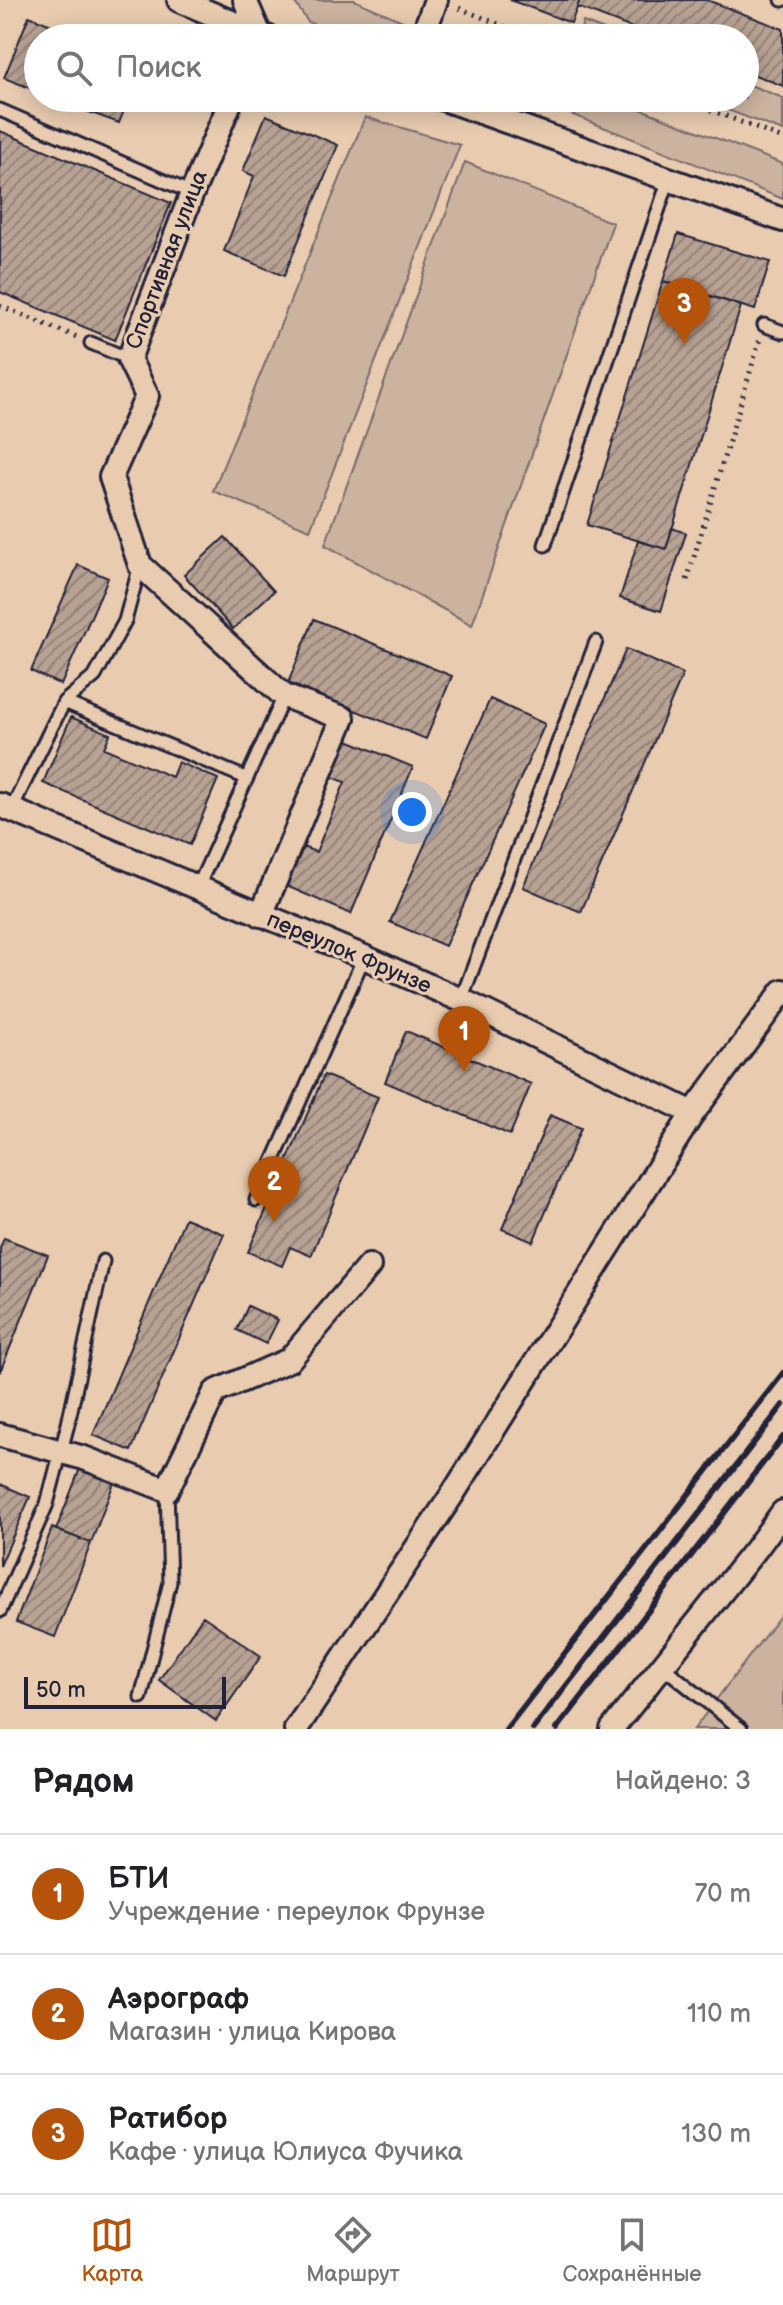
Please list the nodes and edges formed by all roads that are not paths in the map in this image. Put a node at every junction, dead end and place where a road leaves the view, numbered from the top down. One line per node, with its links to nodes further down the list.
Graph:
1 (179, 0): 4 (street)
2 (245, 0): 5 (street)
3 (444, 3): 6 (street)
4 (233, 24)
5 (256, 24)
6 (431, 24)
7 (0, 110): 11 (lane)
8 (226, 112): 11 (street, Спортивная улица)
9 (480, 112): 10 (street)
10 (669, 179): 12 (street); 17 (lane)
11 (192, 193): 16 (street, Спортивная улица)
12 (783, 220)
13 (764, 325): 14 (lane)
14 (783, 332)
15 (91, 343): 16 (lane)
16 (129, 359): 18 (street, Спортивная улица)
17 (545, 545)
18 (140, 565): 20 (street, Спортивная улица); 21 (lane)
19 (596, 642): 28 (lane)
20 (284, 696): 22 (lane); 25 (street, Спортивная улица)
21 (64, 702): 22 (lane); 23 (lane)
22 (246, 778): 24 (lane)
23 (6, 807): 24 (street, переулок Фрунзе)
24 (197, 889): 25 (street, переулок Фрунзе)
25 (261, 915): 26 (street, переулок Фрунзе)
26 (364, 957): 28 (street, переулок Фрунзе); 30 (lane)
27 (783, 991): 29 (street)
28 (461, 1000): 29 (street, переулок Фрунзе)
29 (693, 1113): 40 (street)
30 (256, 1200)
31 (103, 1261): 34 (lane)
32 (369, 1266): 35 (street)
33 (0, 1435): 34 (street)
34 (60, 1452): 35 (street); 37 (lane)
35 (167, 1490): 39 (lane)
36 (783, 1512): 38 (street)
37 (0, 1611)
38 (662, 1666): 41 (street); 42 (lane)
39 (141, 1697)
40 (296, 1729)
41 (612, 1729)
42 (741, 1729)

